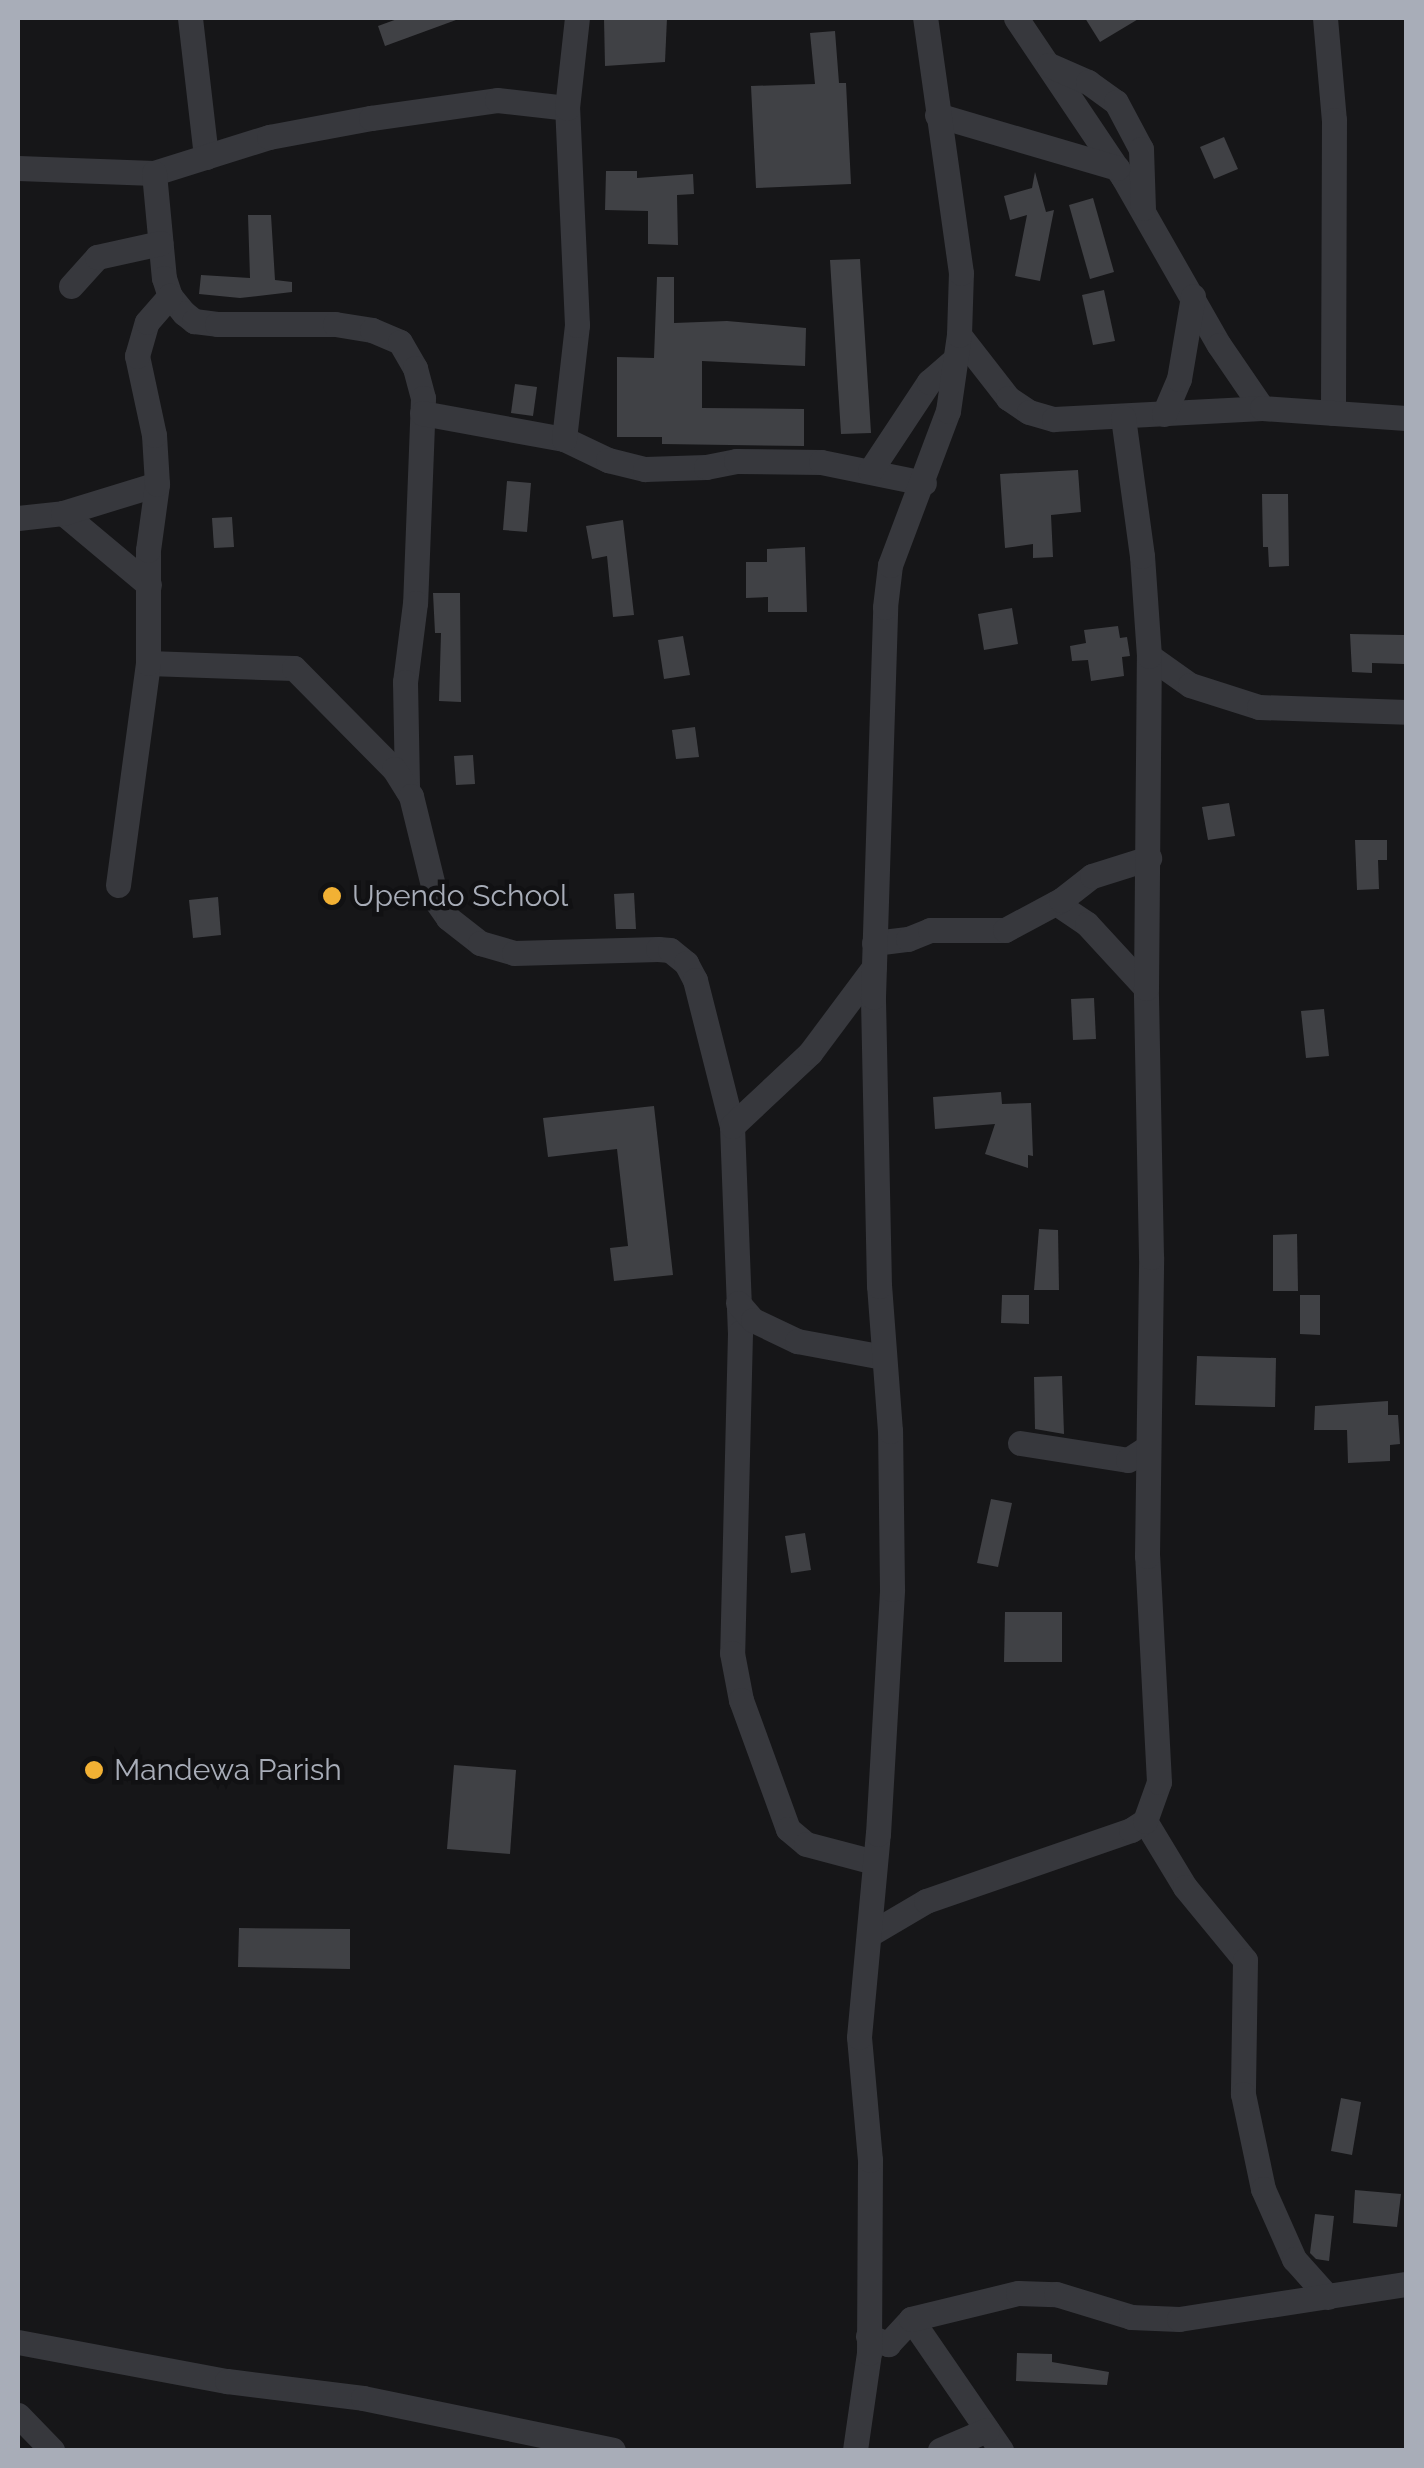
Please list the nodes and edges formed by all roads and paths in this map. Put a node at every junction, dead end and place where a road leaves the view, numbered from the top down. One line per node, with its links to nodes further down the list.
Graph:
1 (190, 18): 9 (street)
2 (578, 18): 7 (street)
3 (925, 18): 8 (street)
4 (1016, 18): 6 (street)
5 (1324, 18): 22 (street)
6 (1049, 65): 11 (street); 13 (street)
7 (568, 108): 9 (street); 26 (street)
8 (937, 116): 11 (street); 18 (street)
9 (206, 157): 12 (street)
10 (18, 168): 12 (street)
11 (1117, 168): 13 (street)
12 (154, 173): 14 (street)
13 (1142, 208): 17 (street)
14 (160, 243): 15 (street); 16 (street)
15 (71, 286)
16 (170, 296): 21 (street); 29 (street)
17 (1193, 296): 20 (street); 23 (street)
18 (960, 335): 19 (street); 24 (street)
19 (953, 361): 27 (street); 28 (street)
20 (1262, 408): 22 (street); 23 (street)
21 (422, 413): 26 (street); 36 (street)
22 (1333, 413): 25 (street)
23 (1164, 414): 24 (street)
24 (1124, 417): 33 (street)
25 (1406, 418)
26 (564, 439): 27 (street)
27 (870, 471): 28 (street)
28 (924, 483): 40 (street)
29 (157, 484): 30 (street); 32 (street)
30 (63, 514): 31 (street); 32 (street)
31 (18, 518)
32 (149, 586): 34 (street)
33 (1149, 656): 35 (street); 37 (street)
34 (148, 663): 36 (street); 38 (street)
35 (1406, 712)
36 (407, 790): 42 (street)
37 (1149, 858): 39 (street); 41 (street)
38 (118, 885)
39 (1056, 904): 40 (street); 41 (street)
40 (874, 955): 42 (street); 44 (street)
41 (1146, 988): 46 (street)
42 (732, 1126): 43 (street)
43 (738, 1303): 44 (street); 48 (street)
44 (883, 1357): 48 (street)
45 (1020, 1443): 46 (street)
46 (1148, 1447): 47 (street)
47 (1145, 1821): 49 (street); 51 (street)
48 (874, 1862): 49 (street)
49 (870, 1934): 53 (street)
50 (1406, 2284): 51 (street)
51 (1328, 2298): 52 (street)
52 (911, 2319): 53 (street); 56 (street)
53 (868, 2336): 59 (street)
54 (18, 2342): 58 (street)
55 (18, 2415): 57 (street)
56 (994, 2440): 60 (street)
57 (52, 2450)
58 (613, 2450)
59 (855, 2450)
60 (940, 2450)

